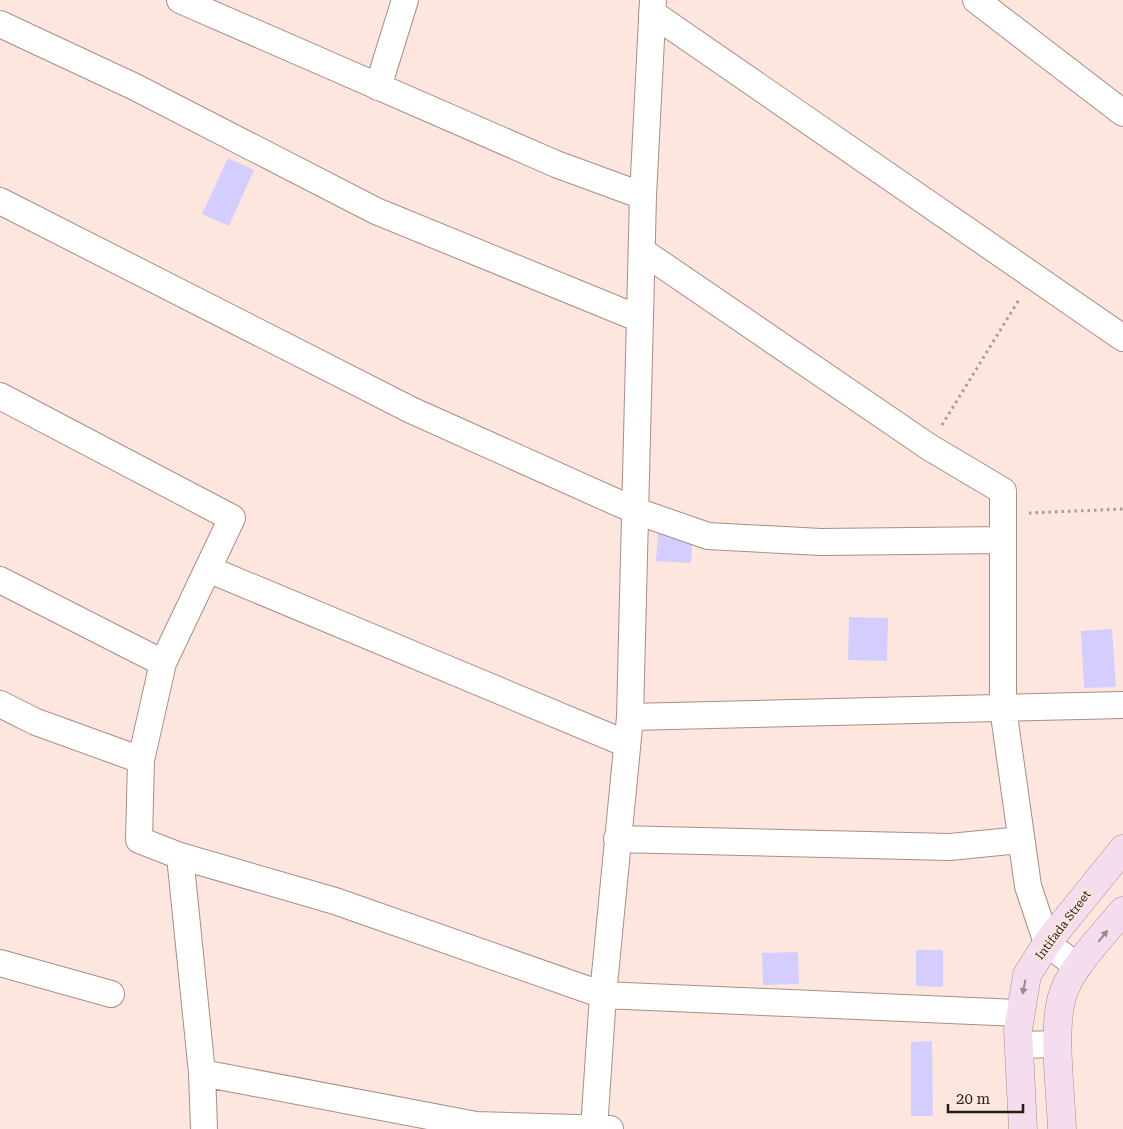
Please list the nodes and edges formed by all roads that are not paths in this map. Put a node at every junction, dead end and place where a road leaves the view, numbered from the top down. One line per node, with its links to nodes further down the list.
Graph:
1 (405, 0): 6 (street)
2 (976, 0): 7 (street)
3 (188, 2): 6 (street)
4 (652, 7): 8 (street); 12 (street)
5 (0, 24): 11 (street)
6 (378, 87): 8 (street)
7 (1123, 112)
8 (643, 196): 10 (street)
9 (0, 201): 14 (street)
10 (642, 251): 11 (street); 15 (street)
11 (640, 319): 14 (street)
12 (1123, 338)
13 (0, 396): 16 (street)
14 (636, 511): 15 (street); 22 (street)
15 (1003, 527): 21 (street)
16 (208, 569): 18 (street); 23 (street)
17 (0, 580): 18 (street)
18 (163, 663): 24 (street)
19 (0, 704): 24 (street)
20 (1123, 705): 21 (street)
21 (1003, 708): 22 (street); 26 (street)
22 (630, 717): 23 (street)
23 (628, 744): 25 (street)
24 (141, 760): 28 (street)
25 (617, 839): 26 (street); 34 (street)
26 (1021, 840): 30 (street)
27 (1123, 849): 30 (main road, Intifada Street)
28 (180, 856): 34 (street); 38 (street)
29 (1123, 911): 32 (main road, one-way to 29)
30 (1047, 943): 32 (street); 35 (main road, Intifada Street, one-way to 35)
31 (0, 963): 33 (street)
32 (1078, 967): 36 (main road)
33 (112, 994)
34 (603, 995): 35 (street); 40 (street)
35 (1019, 1013): 37 (main road, Intifada Street)
36 (1058, 1044): 37 (street); 42 (main road)
37 (1018, 1045): 41 (main road, Intifada Street)
38 (202, 1073): 39 (street); 40 (street)
39 (204, 1129)
40 (599, 1129)
41 (1023, 1129)
42 (1062, 1129)

